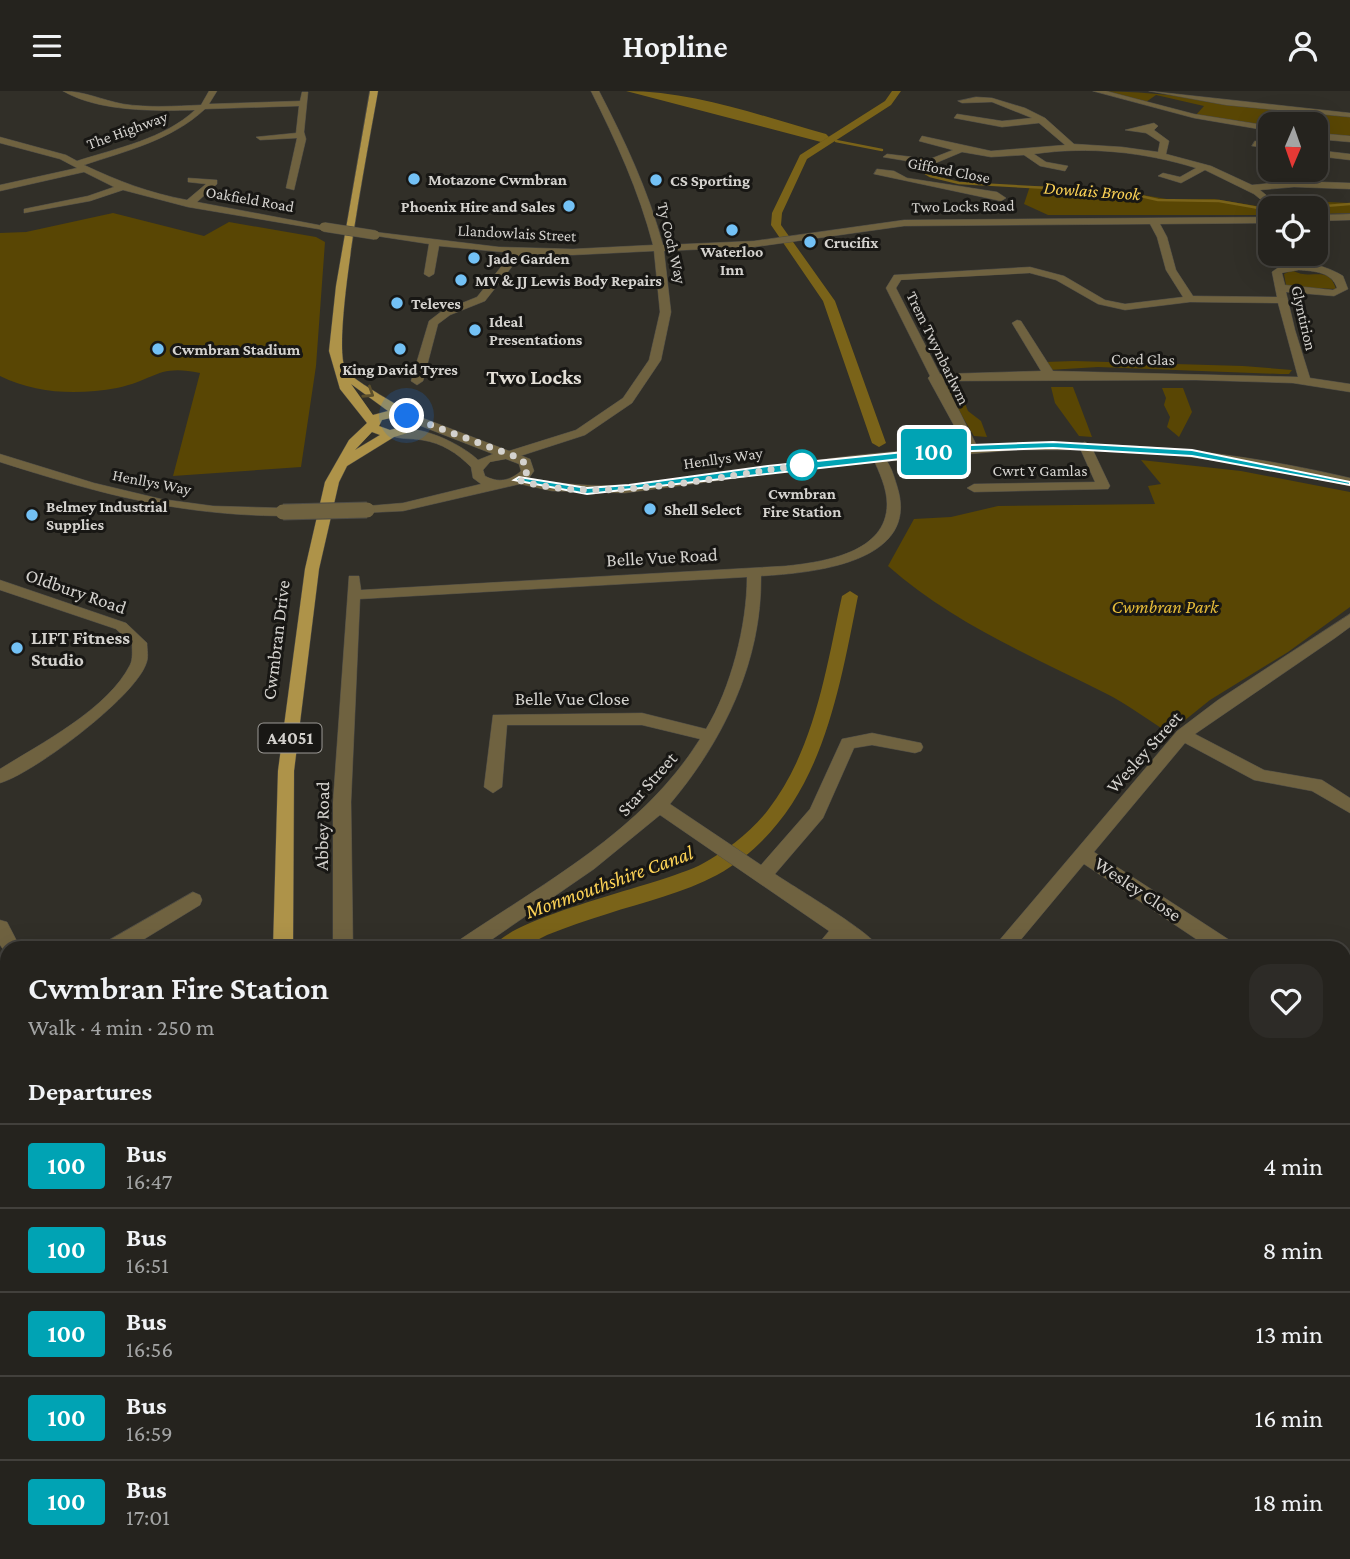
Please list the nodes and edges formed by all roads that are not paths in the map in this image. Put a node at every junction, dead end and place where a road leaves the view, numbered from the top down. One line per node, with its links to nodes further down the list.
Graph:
1 (67, 91): 10 (street)
2 (213, 91): 10 (street)
3 (306, 91): 9 (street)
4 (374, 91): 63 (main road)
5 (595, 91): 56 (street, Ty Coch Way)
6 (1097, 91): 14 (street)
7 (1153, 91): 11 (street)
8 (963, 96): 13 (street)
9 (303, 103): 10 (street); 16 (street)
10 (204, 109): 33 (street, The Highway)
11 (1350, 115)
12 (957, 116): 13 (street)
13 (1042, 120): 24 (street)
14 (1258, 127)
15 (1129, 130): 29 (street)
16 (301, 135): 17 (street); 44 (street)
17 (260, 137)
18 (1328, 137): 19 (street)
19 (1350, 139)
20 (0, 140): 33 (street, Oakfield Road)
21 (1255, 144): 23 (street)
22 (913, 145): 25 (street, Gifford Close)
23 (1258, 145)
24 (1072, 147): 26 (street, Gifford Close); 29 (street, Gifford Close)
25 (962, 149): 26 (street, Gifford Close); 31 (street, Gifford Close)
26 (1028, 154): 32 (street)
27 (1328, 154): 30 (street)
28 (887, 157): 31 (street, Gifford Close)
29 (1161, 157): 34 (street, Gifford Close)
30 (1350, 157)
31 (906, 161): 38 (street, Gifford Close)
32 (1042, 164): 35 (street); 36 (street)
33 (82, 166): 42 (street, Oakfield Road); 43 (street)
34 (1204, 167): 39 (street); 45 (street, Gifford Close)
35 (1065, 168)
36 (1032, 171)
37 (877, 172): 38 (street, Gifford Close)
38 (891, 173): 47 (street, Gifford Close)
39 (1163, 176)
40 (191, 180): 48 (street)
41 (1350, 186): 45 (street, Gifford Close)
42 (122, 187): 48 (street, Oakfield Road); 49 (street)
43 (0, 188)
44 (291, 188)
45 (1252, 188): 46 (street, Gifford Close)
46 (1262, 196)
47 (1001, 198)
48 (188, 204): 54 (street, Oakfield Road, bridge)
49 (27, 211)
50 (1350, 217): 51 (street)
51 (1328, 218)
52 (1153, 220): 53 (street, Two Locks Road); 56 (street, Two Locks Road); 61 (street)
53 (1258, 220)
54 (375, 235): 55 (street, Llandowlais Street)
55 (434, 243): 57 (street, Llandowlais Street); 59 (street)
56 (658, 249): 57 (street, Llandowlais Street); 72 (street, Ty Coch Way)
57 (519, 251): 67 (street)
58 (1285, 268): 60 (street, Glyntirion); 60 (street, Trem Twynbarlwm)
59 (429, 274)
60 (1282, 294): 61 (street, Trem Twynbarlwm); 66 (street, Glyntirion)
61 (1190, 299): 65 (street, Trem Twynbarlwm)
62 (1017, 323): 64 (street)
63 (341, 370): 69 (main road, one-way to 69); 70 (main road)
64 (1048, 373): 65 (street, Coed Glas); 66 (street, Coed Glas)
65 (934, 378): 74 (street, Trem Twynbarlwm)
66 (1306, 379): 68 (street, Coed Glas)
67 (417, 381)
68 (1350, 388)
69 (403, 415): 70 (main road, A4051); 71 (main road); 75 (street)
70 (372, 424): 71 (main road); 79 (main road, A4051)
71 (393, 434): 79 (main road); 80 (street)
72 (556, 445): 75 (street, Ty Coch Way); 78 (street, Ty Coch Way)
73 (1085, 446): 74 (street, Henllys Way); 82 (street, Henllys Way); 84 (street, Cwrt Y Gamlas)
74 (972, 448): 76 (street, Henllys Way)
75 (508, 455): 78 (street); 80 (street, Ty Coch Way)
76 (879, 458): 81 (street, Henllys Way); 86 (street, Belle Vue Road)
77 (3, 462): 85 (street, Henllys Way, bridge)
78 (528, 466): 81 (street)
79 (339, 468): 102 (main road, Cwmbran Drive / A4051)
80 (477, 468): 83 (street); 85 (street, Henllys Way)
81 (519, 480): 83 (street, Henllys Way)
82 (1350, 482)
83 (497, 484): 85 (street, Henllys Way)
84 (974, 488)
85 (426, 502)
86 (754, 571): 88 (street, Belle Vue Road); 91 (street, Star Street)
87 (0, 585): 93 (street, Oldbury Road)
88 (354, 587): 103 (street, Abbey Road)
89 (1350, 619): 90 (street, Wesley Street)
90 (1183, 735): 96 (street); 97 (street, Wesley Street)
91 (710, 736): 94 (street, Belle Vue Close); 95 (street, Star Street)
92 (915, 747): 98 (street)
93 (0, 777)
94 (492, 787)
95 (660, 806): 98 (street); 104 (street, Star Street)
96 (1350, 806)
97 (1084, 854): 107 (street, Wesley Street); 108 (street, Wesley Close)
98 (763, 876): 100 (street)
99 (193, 900): 101 (street)
100 (843, 929): 105 (street); 106 (street)
101 (124, 941)
102 (283, 941)
103 (343, 941)
104 (474, 941)
105 (830, 941)
106 (860, 941)
107 (1008, 941)
108 (1215, 941)

